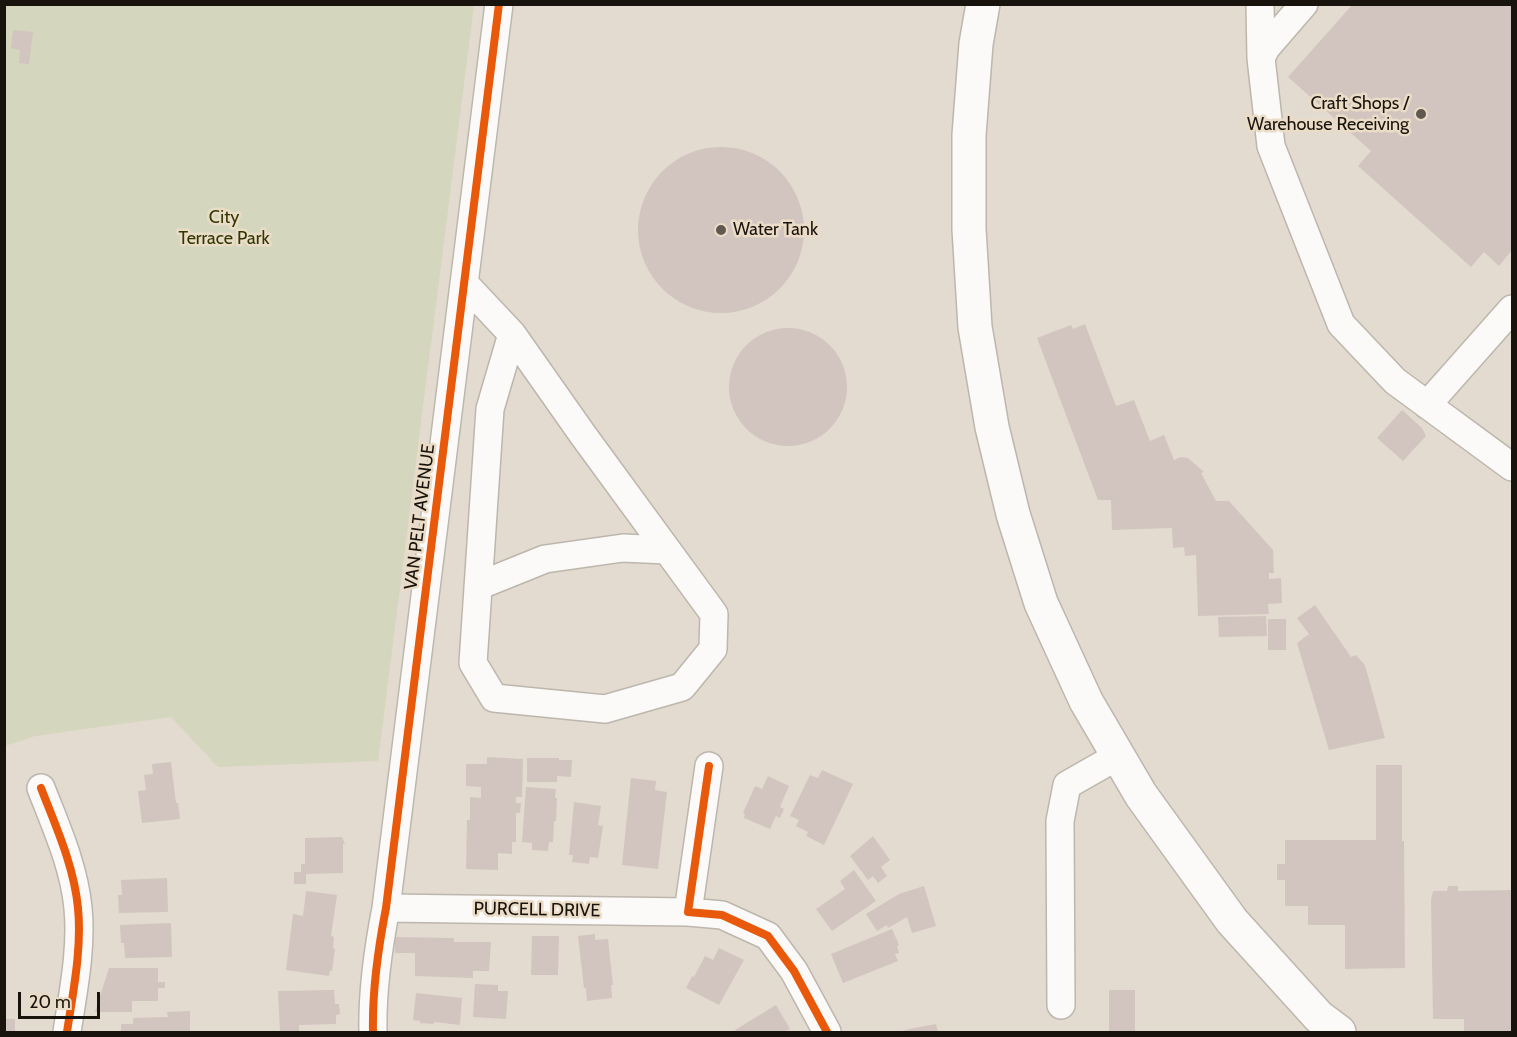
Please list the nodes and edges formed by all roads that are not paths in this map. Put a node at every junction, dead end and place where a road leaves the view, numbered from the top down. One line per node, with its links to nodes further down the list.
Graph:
1 (499, 4): 6 (street, VAN PELT AVENUE)
2 (983, 4): 13 (main road)
3 (1260, 4): 5 (street)
4 (1304, 4): 5 (street)
5 (1261, 58): 9 (street)
6 (464, 283): 8 (street); 16 (street, VAN PELT AVENUE)
7 (1512, 309): 9 (street)
8 (512, 334): 11 (street); 12 (street)
9 (1427, 405): 10 (street)
10 (1508, 455)
11 (667, 550): 12 (street); 12 (street)
12 (478, 586)
13 (1118, 756): 18 (street); 19 (main road)
14 (709, 766): 17 (street)
15 (41, 788): 20 (street)
16 (386, 908): 17 (street, PURCELL DRIVE); 21 (street, VAN PELT AVENUE)
17 (688, 912): 22 (street, PURCELL DRIVE)
18 (1061, 1005)
19 (1321, 1027)
20 (67, 1032)
21 (373, 1032)
22 (827, 1032)

